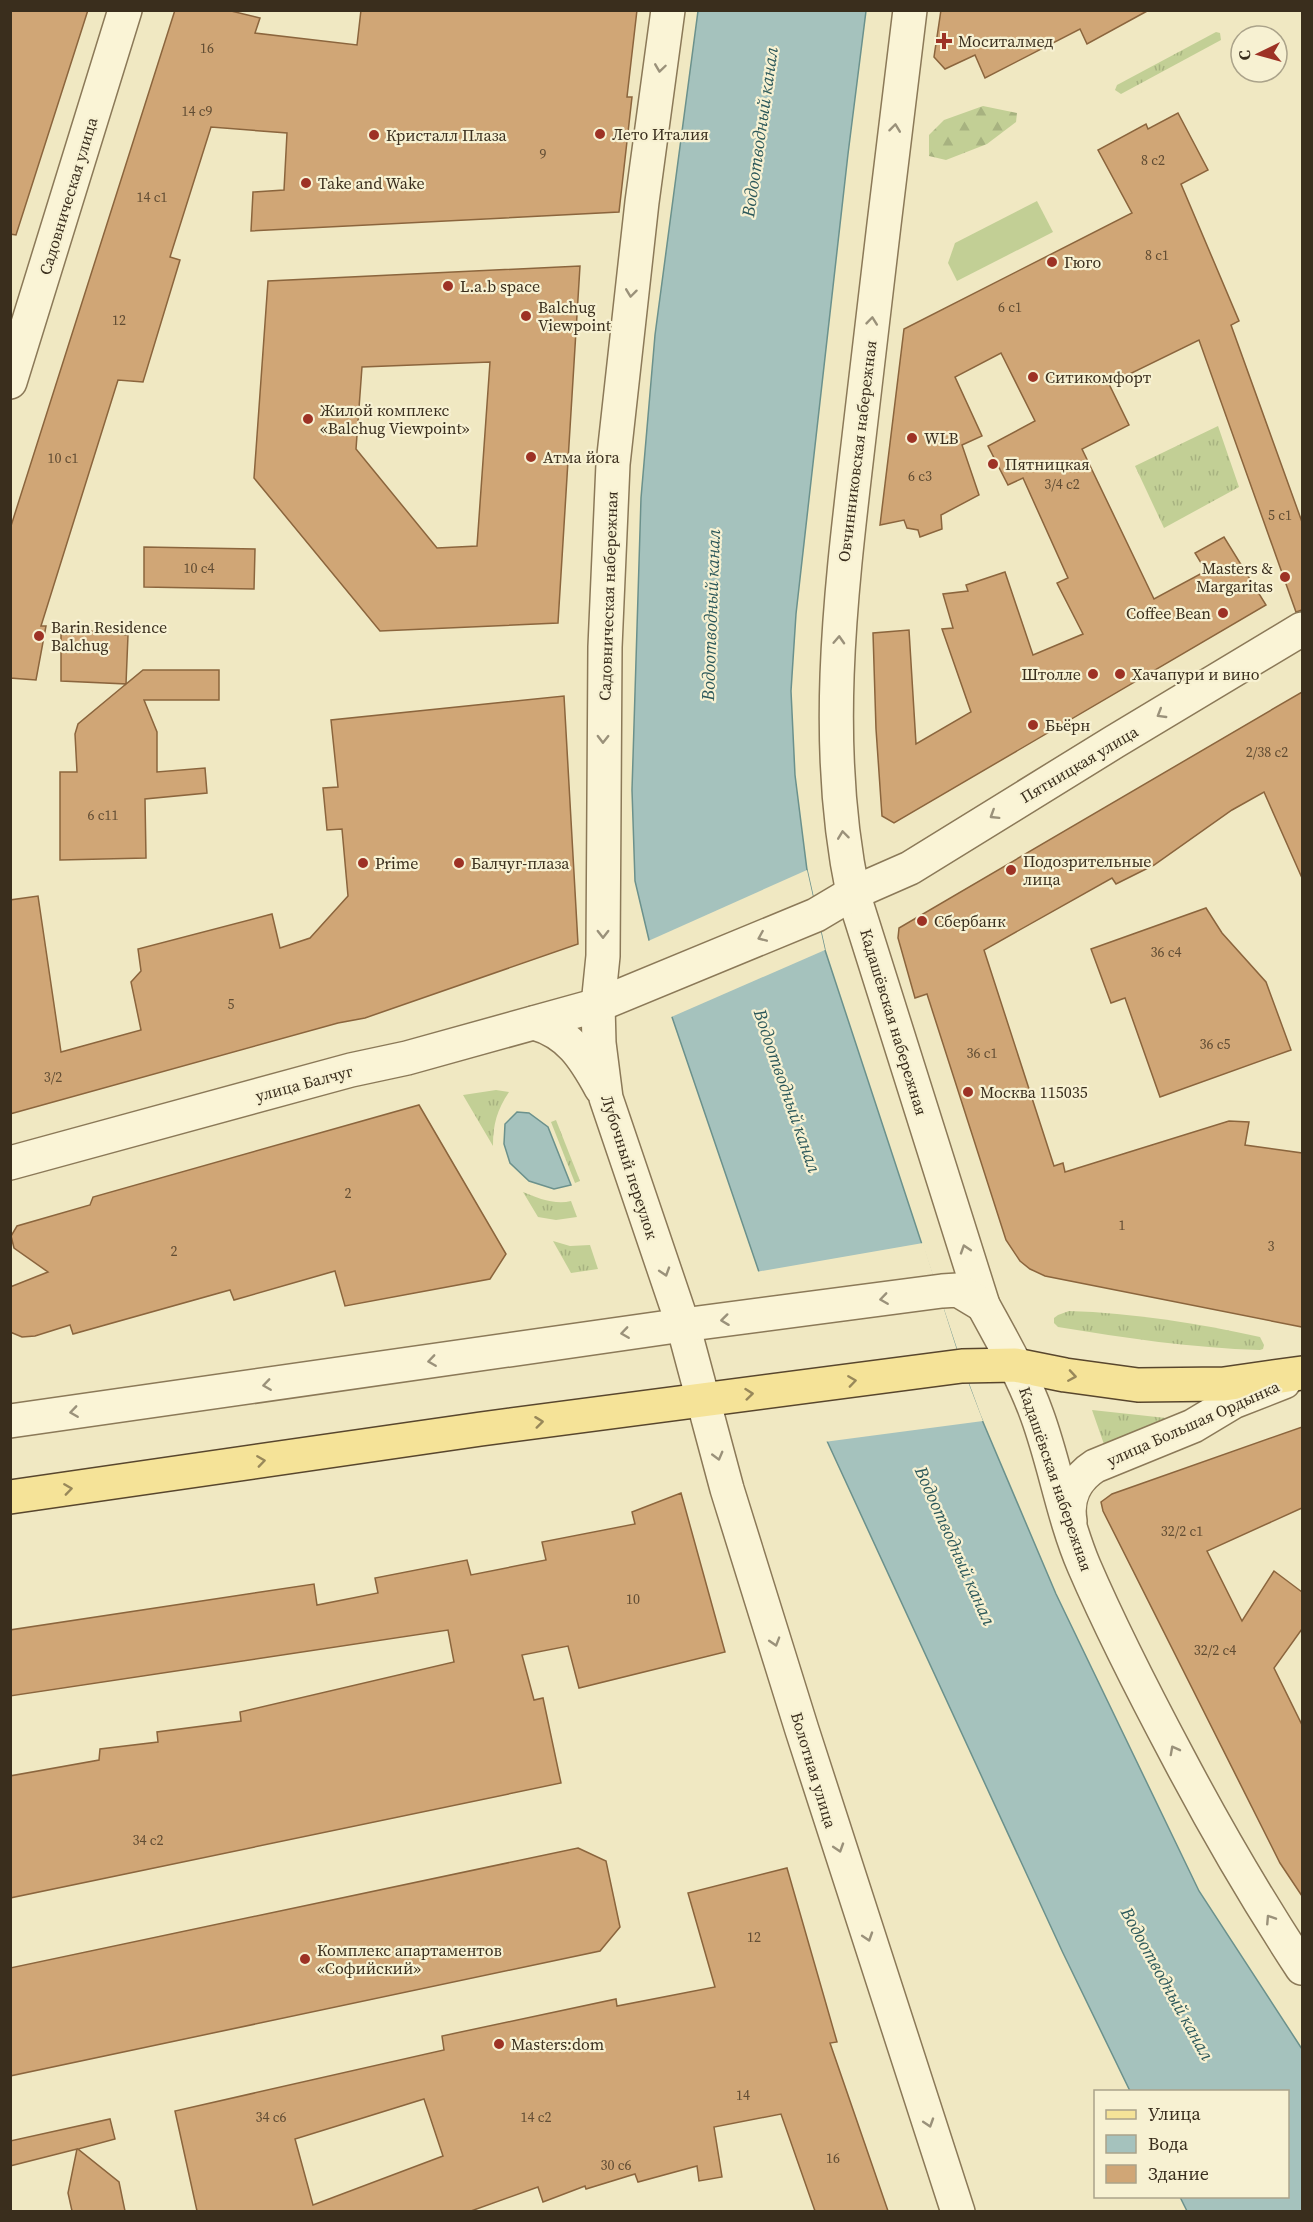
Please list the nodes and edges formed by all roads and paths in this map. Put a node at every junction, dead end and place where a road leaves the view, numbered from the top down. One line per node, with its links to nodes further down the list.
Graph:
1 (125, 10): 4 (street, Садовническая улица)
2 (668, 10): 8 (street, Садовническая набережная, one-way to 8)
3 (910, 10): 6 (street, Овчинниковская набережная, one-way to 3)
4 (10, 382)
5 (1302, 629): 6 (street, Пятницкая улица, one-way to 6)
6 (853, 893): 7 (street, Пятницкая улица, one-way to 7); 12 (street, Кадашёвская набережная, one-way to 6)
7 (653, 983): 8 (street, улица Балчуг)
8 (598, 1005): 9 (street, улица Балчуг); 10 (street, Лубочный переулок)
9 (534, 1023): 10 (street); 11 (street, улица Балчуг)
10 (606, 1098): 13 (street, Лубочный переулок, one-way to 13)
11 (10, 1163)
12 (983, 1305): 13 (street, one-way to 13); 14 (street, Кадашёвская набережная)
13 (683, 1325): 16 (street, Болотная улица); 17 (street, one-way to 17)
14 (1015, 1365): 15 (main road, улица Большая Ордынка, one-way to 15); 16 (main road, улица Большая Ордынка, one-way to 14); 19 (street, Кадашёвская набережная)
15 (1302, 1374): 19 (street, улица Большая Ордынка)
16 (703, 1399): 18 (main road, улица Большая Ордынка, one-way to 16); 21 (street, Болотная улица, one-way to 21)
17 (10, 1421)
18 (10, 1497)
19 (1074, 1541): 20 (street, Кадашёвская набережная, one-way to 19)
20 (1302, 1968)
21 (958, 2211)

